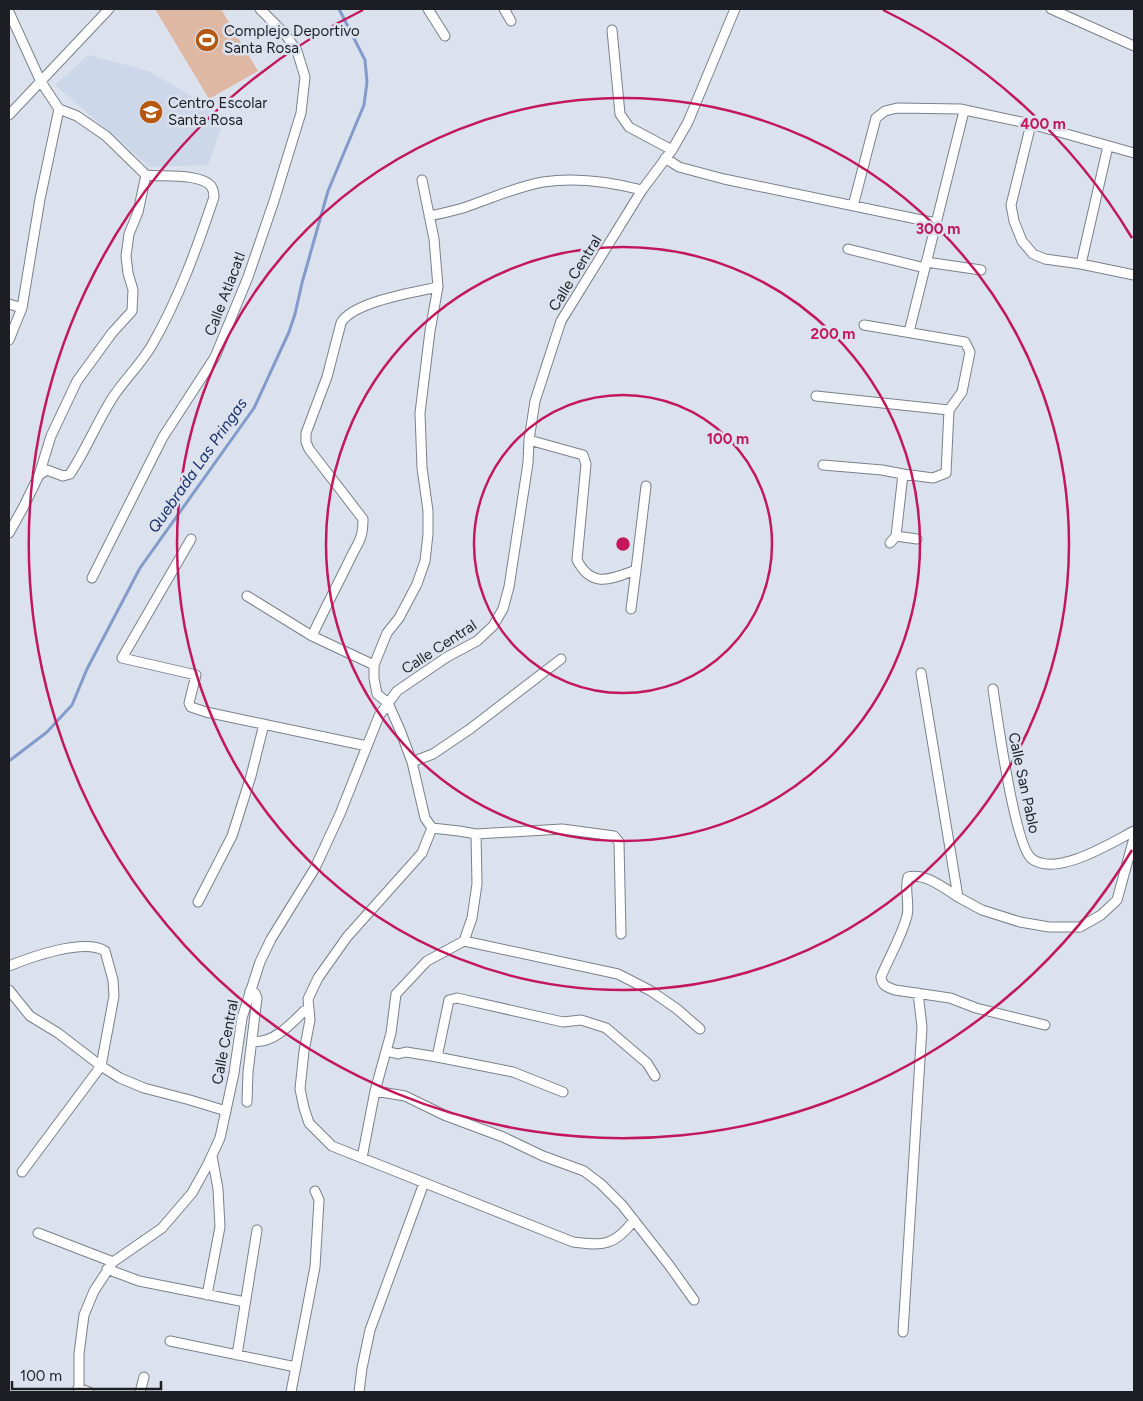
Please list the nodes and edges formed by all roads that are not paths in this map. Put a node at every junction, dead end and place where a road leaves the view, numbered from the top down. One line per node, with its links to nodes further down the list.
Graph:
1 (109, 9): 12 (street)
2 (260, 9): 49 (street, Calle Atlacatl)
3 (428, 9): 10 (street)
4 (504, 9): 8 (street)
5 (736, 9): 18 (street, Calle Central)
6 (1051, 9): 11 (street)
7 (9, 12): 12 (street)
8 (511, 21)
9 (612, 30): 18 (street)
10 (445, 36)
11 (1134, 46)
12 (41, 82): 13 (street); 15 (street)
13 (59, 109): 21 (street); 34 (street)
14 (964, 111): 16 (street); 24 (street); 26 (street)
15 (9, 115)
16 (1031, 124): 17 (street); 28 (street)
17 (1108, 146): 19 (street); 28 (street)
18 (672, 150): 20 (street, Calle Central)
19 (1134, 153)
20 (665, 158): 23 (street, Calle Central); 24 (street)
21 (146, 175): 43 (street); 43 (street)
22 (422, 180): 25 (street)
23 (642, 190): 25 (street); 40 (street, Calle Central)
24 (853, 206): 26 (street)
25 (429, 216): 32 (street)
26 (936, 223): 29 (street)
27 (848, 250): 29 (street)
28 (1080, 264): 31 (street)
29 (926, 265): 30 (street); 36 (street)
30 (982, 270)
31 (1134, 275)
32 (438, 287): 52 (street); 54 (street)
33 (9, 304): 34 (street)
34 (22, 308): 37 (street)
35 (864, 325): 36 (street)
36 (909, 332): 39 (street)
37 (9, 340)
38 (816, 396): 39 (street)
39 (949, 410): 42 (street)
40 (529, 440): 48 (street); 57 (street, Calle Central)
41 (823, 465): 42 (street)
42 (903, 474): 47 (street)
43 (39, 475): 45 (street)
44 (646, 486): 48 (street)
45 (9, 533)
46 (191, 539): 58 (street)
47 (917, 539)
48 (636, 570): 51 (street)
49 (92, 578)
50 (247, 596): 52 (street)
51 (631, 610)
52 (312, 636): 54 (street)
53 (561, 660): 60 (street)
54 (374, 665): 57 (street)
55 (921, 673): 65 (street)
56 (993, 690): 62 (street, Calle San Pablo)
57 (388, 703): 59 (street, Calle Central); 60 (street)
58 (264, 724): 59 (street); 66 (street)
59 (367, 746): 71 (street, Calle Central)
60 (412, 762): 61 (street)
61 (432, 828): 63 (street); 73 (street)
62 (1134, 831)
63 (476, 834): 67 (street); 68 (street)
64 (1134, 838): 65 (street)
65 (958, 898): 72 (street)
66 (198, 902)
67 (621, 934)
68 (464, 942): 75 (street); 77 (street)
69 (9, 966): 79 (street)
70 (9, 990): 79 (street)
71 (250, 991): 76 (street); 84 (street, Calle Central)
72 (918, 992): 74 (street); 98 (street)
73 (309, 1009): 76 (street); 86 (street)
74 (1045, 1025)
75 (700, 1029)
76 (252, 1041): 83 (street)
77 (386, 1051): 78 (street); 81 (street)
78 (437, 1057): 80 (street); 82 (street)
79 (101, 1066): 84 (street); 87 (street)
80 (655, 1076)
81 (374, 1091): 86 (street); 90 (street)
82 (563, 1092)
83 (247, 1102)
84 (226, 1111): 85 (street, Calle Central)
85 (212, 1156): 93 (street, Calle Central); 95 (street)
86 (362, 1158): 88 (street)
87 (22, 1172)
88 (424, 1183): 90 (street); 107 (street)
89 (315, 1191): 101 (street)
90 (634, 1220): 96 (street)
91 (257, 1230): 97 (street)
92 (38, 1233): 93 (street)
93 (113, 1262): 94 (street, Calle Central)
94 (107, 1270): 95 (street); 103 (street, Calle Central)
95 (207, 1294): 97 (street)
96 (694, 1300)
97 (245, 1302): 100 (street)
98 (904, 1332)
99 (170, 1342): 100 (street)
100 (237, 1355): 101 (street)
101 (296, 1367): 106 (street)
102 (144, 1377): 105 (street)
103 (78, 1390): 104 (street)
104 (89, 1392)
105 (140, 1392)
106 (291, 1392)
107 (359, 1392)

